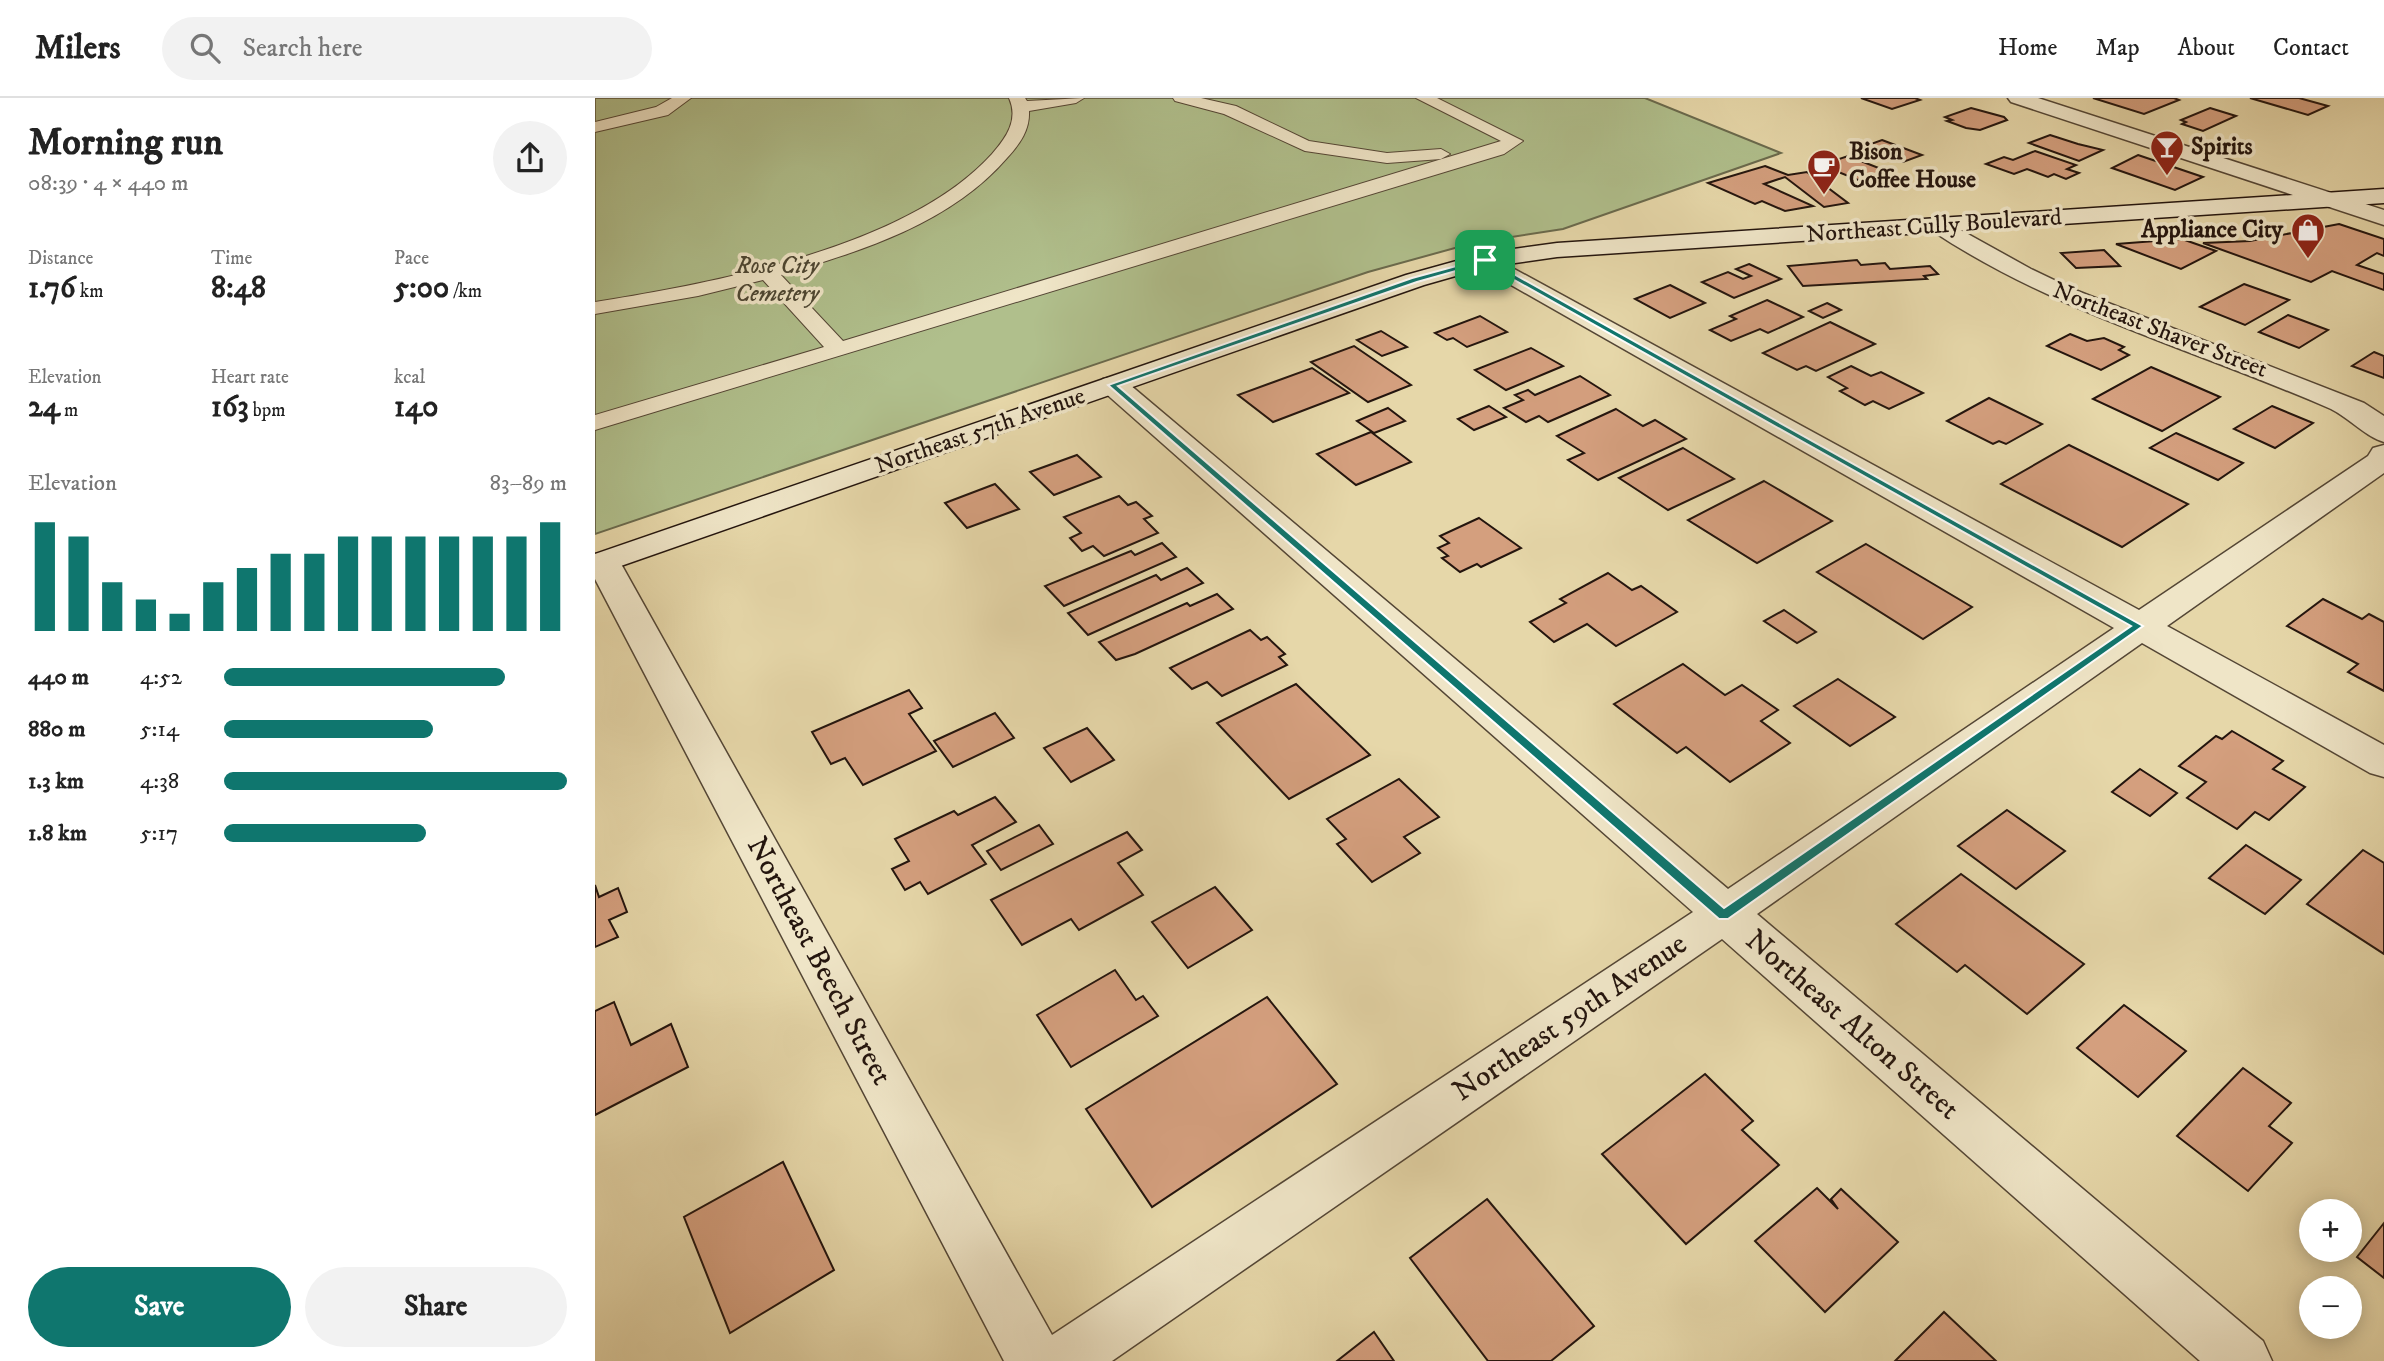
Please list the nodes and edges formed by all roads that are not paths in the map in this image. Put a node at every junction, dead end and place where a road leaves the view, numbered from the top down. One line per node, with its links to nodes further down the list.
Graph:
1 (683, 98): 7 (lane)
2 (1076, 98): 6 (lane)
3 (1181, 98): 8 (lane)
4 (1424, 98): 8 (lane)
5 (2018, 98): 10 (street)
6 (1019, 103): 14 (lane)
7 (595, 127)
8 (1498, 150): 16 (lane)
9 (2384, 196): 10 (street, Northeast Cully Boulevard)
10 (2329, 200): 11 (street); 12 (street, Northeast Cully Boulevard)
11 (2384, 218)
12 (1939, 225): 13 (street, Northeast Cully Boulevard); 19 (street, Northeast Shaver Street)
13 (1485, 260): 17 (street, Northeast 57th Avenue); 22 (street)
14 (768, 274): 15 (lane); 16 (lane)
15 (595, 308)
16 (838, 348): 18 (lane)
17 (1112, 385): 21 (street, Northeast 57th Avenue); 24 (street, Northeast Alton Street)
18 (595, 423)
19 (2384, 432)
20 (2384, 454): 22 (street, Northeast 59th Avenue)
21 (599, 563): 25 (street, Northeast Beech Street)
22 (2138, 626): 23 (street); 24 (street, Northeast 59th Avenue)
23 (2384, 763)
24 (1723, 915): 26 (street, Northeast 59th Avenue); 27 (street, Northeast Alton Street)
25 (1035, 1361)
26 (1063, 1361)
27 (2243, 1361)

